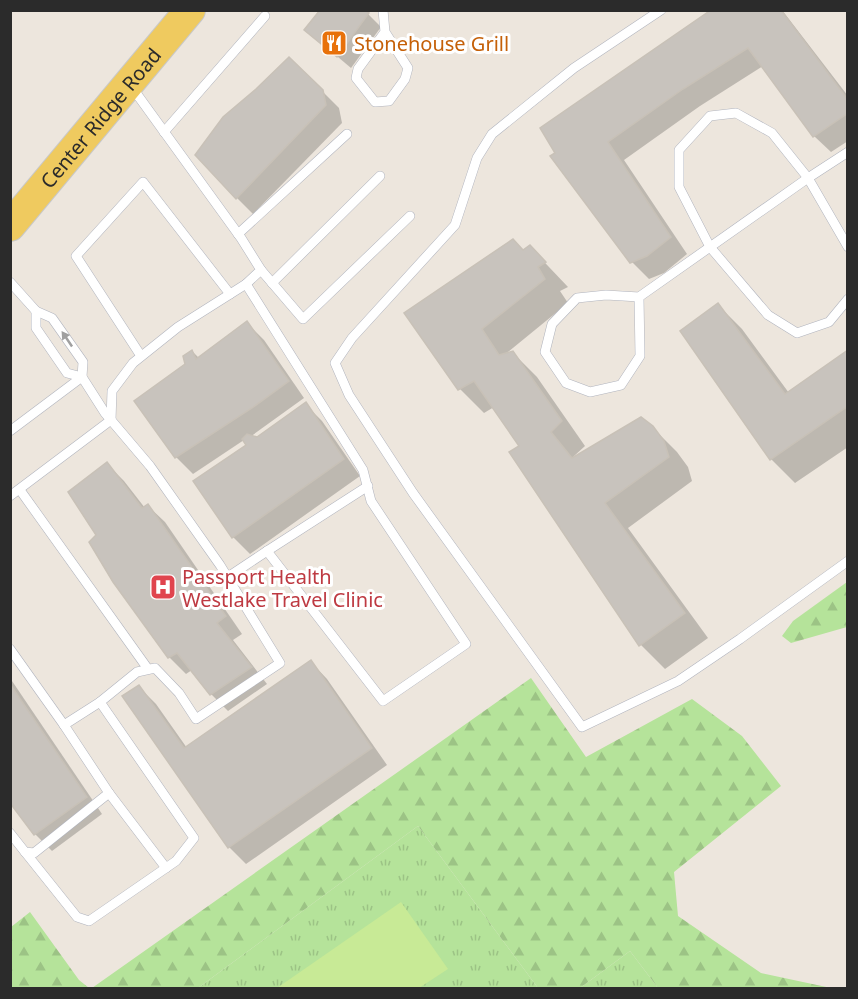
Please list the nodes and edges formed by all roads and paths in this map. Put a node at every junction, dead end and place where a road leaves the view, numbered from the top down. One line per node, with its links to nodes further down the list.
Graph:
1 (190, 10): 6 (main road, Center Ridge Road)
2 (383, 10): 5 (lane)
3 (661, 10): 33 (lane)
4 (265, 16): 7 (lane)
5 (384, 32): 5 (lane)
6 (129, 84): 7 (lane); 13 (main road, Center Ridge Road)
7 (164, 132): 14 (lane)
8 (347, 134): 14 (lane)
9 (848, 152): 11 (lane)
10 (380, 176): 19 (lane)
11 (808, 178): 15 (lane); 15 (lane); 16 (lane)
12 (410, 216): 19 (lane)
13 (10, 226)
14 (238, 234): 17 (lane)
15 (710, 247): 22 (lane); 23 (lane)
16 (848, 248)
17 (261, 270): 19 (lane); 20 (lane)
18 (10, 282): 24 (lane)
19 (272, 283)
20 (246, 284): 21 (lane); 29 (lane)
21 (230, 294): 25 (lane); 25 (lane)
22 (639, 297): 22 (lane)
23 (848, 299)
24 (36, 311): 26 (lane, one-way to 24); 26 (lane)
25 (141, 356): 27 (lane)
26 (82, 377): 27 (lane); 28 (lane)
27 (111, 420): 30 (lane); 34 (lane)
28 (10, 430)
29 (368, 486): 32 (lane); 32 (lane)
30 (20, 490): 31 (lane); 36 (lane)
31 (10, 496)
32 (267, 551): 34 (lane)
33 (848, 561)
34 (228, 577): 36 (lane)
35 (10, 649): 38 (lane)
36 (148, 669): 37 (lane)
37 (100, 702): 38 (lane); 42 (lane)
38 (64, 725): 39 (lane)
39 (109, 793): 41 (lane); 42 (lane)
40 (10, 833): 41 (lane)
41 (24, 852): 42 (lane)
42 (166, 868)

